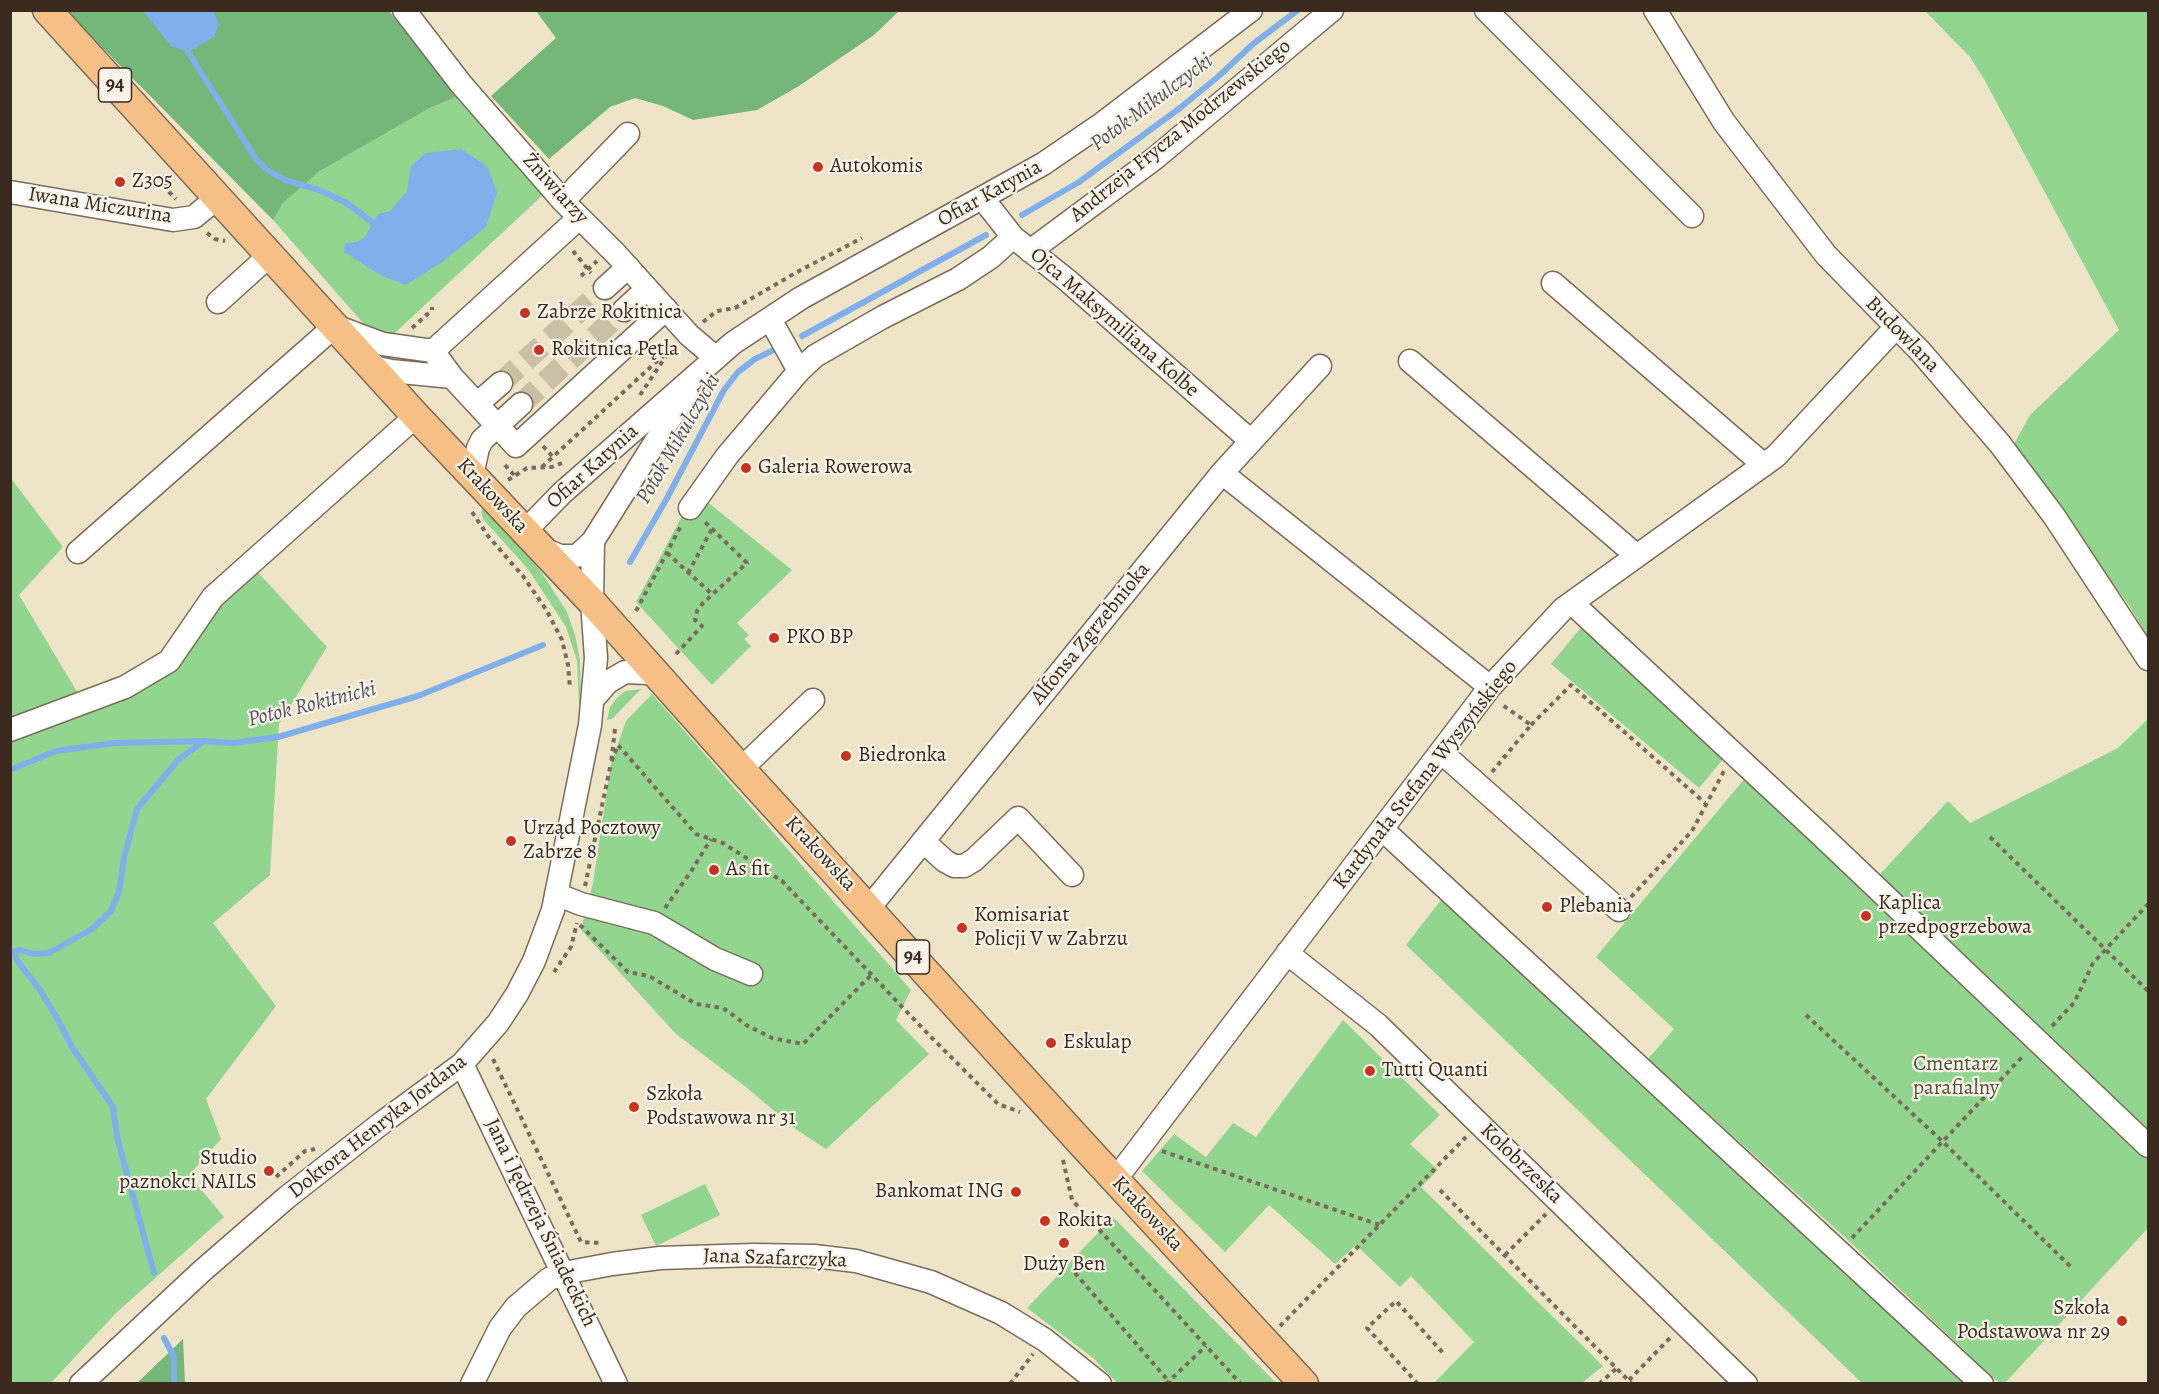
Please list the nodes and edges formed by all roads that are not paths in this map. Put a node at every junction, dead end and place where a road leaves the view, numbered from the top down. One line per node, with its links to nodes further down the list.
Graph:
1 (47, 10): 9 (main road, Krakowska / 94)
2 (404, 10): 11 (street, Żniwiarzy)
3 (1251, 10): 10 (street, Ofiar Katynia)
4 (1332, 10): 14 (street, Andrzeja Frycza Modrzewskiego)
5 (1486, 10): 12 (street)
6 (1655, 10): 25 (street, Budowlana)
7 (628, 134): 11 (street)
8 (10, 192): 9 (street, Iwana Miczurina)
9 (217, 198): 15 (main road, Krakowska / 94)
10 (983, 199): 14 (street, Ojca Maksymiliana Kolbe); 23 (street, Ofiar Katynia)
11 (563, 201): 13 (street, Żniwiarzy)
12 (1692, 216)
13 (579, 218): 16 (street, Żniwiarzy); 26 (street)
14 (1021, 244): 31 (street, Andrzeja Frycza Modrzewskiego); 38 (street, Ojca Maksymiliana Kolbe)
15 (270, 255): 20 (street); 24 (main road, Krakowska / 94)
16 (628, 267): 18 (street); 19 (street, Żniwiarzy)
17 (1553, 283): 39 (street)
18 (600, 284)
19 (647, 289): 21 (street); 22 (street, Żniwiarzy)
20 (218, 302)
21 (624, 309)
22 (666, 309): 27 (street, Żniwiarzy); 37 (street)
23 (770, 319): 27 (street, Ofiar Katynia); 31 (street)
24 (334, 326): 26 (street); 28 (main road, Krakowska / 94); 45 (street)
25 (1896, 327): 39 (street, Kardynała Stefana Wyszyńskiego); 49 (street, Budowlana)
26 (433, 351): 32 (street)
27 (717, 357): 43 (street, Ofiar Katynia); 44 (street, Ofiar Katynia)
28 (367, 362): 32 (street); 36 (main road, Krakowska / 94)
29 (1410, 362): 46 (street)
30 (1320, 366): 38 (street, Alfonsa Zgrzebnioka)
31 (799, 371): 42 (street, Andrzeja Frycza Modrzewskiego)
32 (452, 377): 35 (street)
33 (501, 383): 35 (street)
34 (520, 404): 37 (street)
35 (477, 405): 37 (street)
36 (416, 416): 41 (main road, Krakowska / 94); 54 (street)
37 (497, 426): 41 (street)
38 (1251, 441): 40 (street, Alfonsa Zgrzebnioka)
39 (1764, 465): 46 (street, Kardynała Stefana Wyszyńskiego)
40 (1222, 473): 51 (street); 58 (street, Alfonsa Zgrzebnioka)
41 (472, 475): 43 (main road, Krakowska / 94)
42 (690, 508)
43 (533, 540): 44 (street, Ofiar Katynia); 47 (main road, Krakowska / 94)
44 (593, 541): 47 (street)
45 (78, 552)
46 (1637, 556): 48 (street, Kardynała Stefana Wyszyńskiego)
47 (592, 602): 50 (main road, Krakowska / 94); 52 (street, Doktora Henryka Jordana)
48 (1572, 603): 51 (street, Kardynała Stefana Wyszyńskiego); 66 (street)
49 (2148, 659)
50 (661, 678): 52 (street); 56 (main road, Krakowska / 94)
51 (1488, 690): 55 (street, Kardynała Stefana Wyszyńskiego)
52 (593, 699): 60 (street, Doktora Henryka Jordana)
53 (813, 700): 56 (street)
54 (10, 730)
55 (1441, 752): 57 (street, Kardynała Stefana Wyszyńskiego); 62 (street)
56 (741, 769): 61 (main road, Krakowska / 94)
57 (1382, 829): 63 (street, Kardynała Stefana Wyszyńskiego); 75 (street)
58 (923, 841): 59 (street); 61 (street, Alfonsa Zgrzebnioka)
59 (1072, 874)
60 (556, 894): 64 (street); 65 (street, Doktora Henryka Jordana)
61 (869, 908): 67 (main road, Krakowska / 94)
62 (1619, 910)
63 (1287, 953): 67 (street, Kardynała Stefana Wyszyńskiego); 74 (street, Kołobrzeska)
64 (751, 974)
65 (462, 1064): 68 (street, Jana i Jędrzeja Śniadeckich); 69 (street, Doktora Henryka Jordana)
66 (2148, 1146)
67 (1115, 1180): 73 (main road, Krakowska / 94)
68 (564, 1273): 70 (street, Jana Szafarczyka); 71 (street, Jana i Jędrzeja Śniadeckich); 72 (street, Jana Szafarczyka)
69 (81, 1383)
70 (472, 1383)
71 (616, 1383)
72 (1100, 1383)
73 (1304, 1383)
74 (1746, 1383)
75 (1982, 1383)

